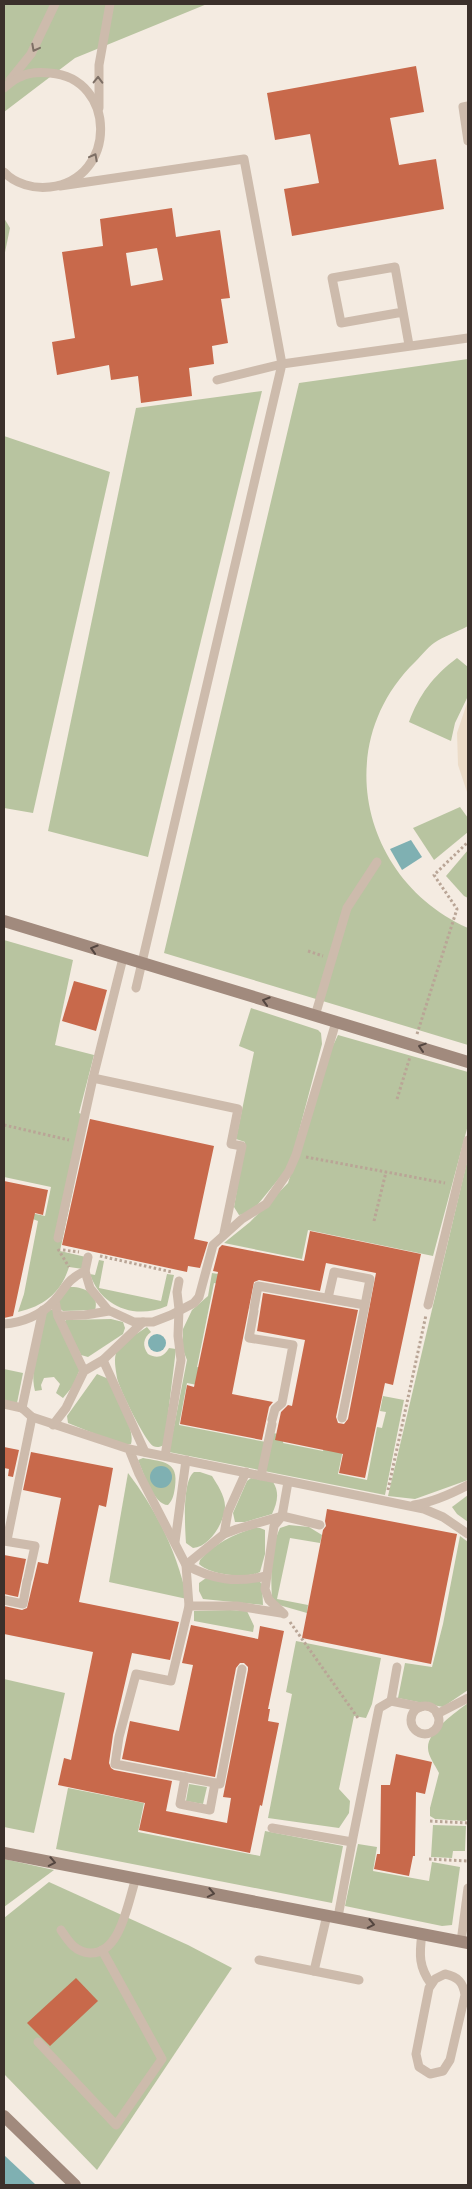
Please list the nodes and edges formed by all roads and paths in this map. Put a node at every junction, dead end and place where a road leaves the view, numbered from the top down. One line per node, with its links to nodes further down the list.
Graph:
1 (55, 4): 3 (lane, one-way to 3)
2 (110, 4): 5 (lane, one-way to 2)
3 (4, 88): 5 (lane)
4 (468, 106): 6 (lane)
5 (102, 128): 8 (lane, one-way to 5)
6 (468, 141)
7 (4, 172): 8 (lane)
8 (60, 186): 12 (lane)
9 (403, 312): 9 (lane); 11 (lane)
10 (468, 338): 11 (lane)
11 (408, 345): 12 (lane)
12 (282, 364): 13 (lane); 18 (lane)
13 (218, 380)
14 (468, 842): 22 (path)
15 (377, 862): 20 (lane)
16 (4, 921): 17 (street, one-way to 16)
17 (123, 958): 18 (street); 25 (lane)
18 (144, 963): 19 (lane); 20 (street, one-way to 18)
19 (136, 988)
20 (315, 1016): 21 (street)
21 (336, 1022): 22 (street); 30 (lane)
22 (414, 1044): 23 (street, one-way to 22)
23 (468, 1062)
24 (404, 1076): 26 (path)
25 (93, 1078): 29 (lane); 34 (lane)
26 (397, 1099)
27 (4, 1125): 29 (path)
28 (468, 1140): 32 (lane)
29 (79, 1143): 35 (lane)
30 (296, 1155): 31 (path); 34 (lane)
31 (386, 1172): 32 (path); 33 (path)
32 (457, 1186): 43 (lane)
33 (374, 1221)
34 (224, 1234): 44 (lane)
35 (61, 1242): 36 (path); 39 (path)
36 (91, 1256): 37 (lane); 38 (path)
37 (85, 1271): 39 (lane); 46 (lane)
38 (180, 1277): 44 (lane)
39 (71, 1280): 41 (lane)
40 (328, 1298): 42 (lane); 42 (lane); 62 (lane)
41 (55, 1301): 45 (lane); 47 (lane)
42 (364, 1305): 55 (lane)
43 (428, 1305): 65 (path)
44 (179, 1309): 48 (lane); 59 (lane)
45 (43, 1310): 49 (lane); 53 (lane)
46 (109, 1311): 47 (lane); 48 (lane)
47 (58, 1316): 51 (lane)
48 (143, 1322): 50 (lane)
49 (4, 1324)
50 (103, 1360): 51 (lane); 58 (lane)
51 (84, 1371): 56 (lane)
52 (4, 1404): 53 (lane)
53 (22, 1408): 54 (lane)
54 (32, 1417): 56 (lane); 71 (lane)
55 (342, 1418)
56 (53, 1425): 57 (lane)
57 (128, 1449): 58 (lane); 72 (lane)
58 (145, 1452): 59 (lane)
59 (165, 1456): 60 (lane)
60 (186, 1460): 61 (lane); 72 (lane)
61 (246, 1472): 62 (lane); 69 (lane)
62 (261, 1476): 63 (lane)
63 (288, 1482): 65 (lane); 67 (lane)
64 (468, 1485): 66 (lane)
65 (386, 1502): 66 (lane)
66 (404, 1506): 70 (lane)
67 (282, 1516): 68 (lane); 69 (lane); 74 (lane)
68 (320, 1525)
69 (224, 1534): 73 (lane)
70 (468, 1534)
71 (5, 1541): 75 (lane)
72 (175, 1542): 73 (lane)
73 (186, 1565): 74 (lane); 76 (lane)
74 (266, 1576): 77 (lane)
75 (4, 1600)
76 (189, 1606): 77 (lane); 85 (lane)
77 (284, 1614): 84 (path)
78 (397, 1666): 81 (lane)
79 (242, 1669): 86 (lane)
80 (468, 1698): 83 (lane)
81 (391, 1701): 82 (lane); 90 (lane)
82 (421, 1707): 83 (lane); 83 (lane)
83 (437, 1714)
84 (358, 1718)
85 (185, 1778): 86 (lane); 86 (lane)
86 (215, 1784)
87 (430, 1821): 88 (path)
88 (468, 1823)
89 (272, 1828): 90 (lane)
90 (352, 1842): 96 (lane)
91 (4, 1853): 94 (street, one-way to 94)
92 (430, 1859): 93 (path)
93 (468, 1861)
94 (136, 1878): 96 (street, one-way to 96); 100 (lane)
95 (468, 1888): 99 (lane)
96 (333, 1916): 98 (street, one-way to 98); 102 (lane)
97 (61, 1930): 100 (lane)
98 (422, 1934): 99 (street); 104 (lane)
99 (465, 1942)
100 (102, 1950): 105 (lane)
101 (259, 1960): 102 (lane)
102 (314, 1971): 103 (lane)
103 (360, 1980)
104 (431, 1984): 104 (lane)
105 (38, 2042)
106 (4, 2116): 107 (street)
107 (75, 2185)

